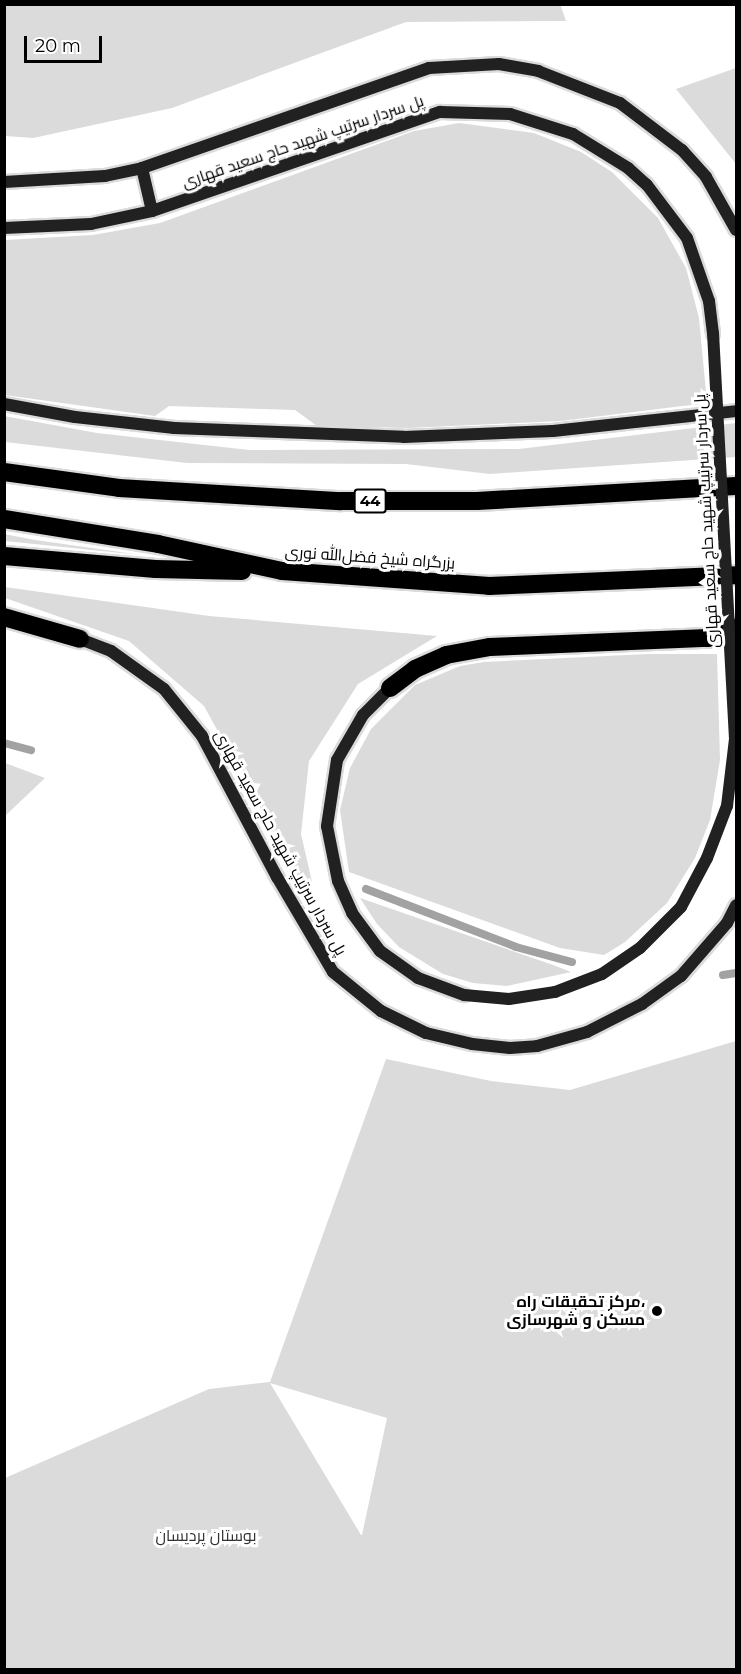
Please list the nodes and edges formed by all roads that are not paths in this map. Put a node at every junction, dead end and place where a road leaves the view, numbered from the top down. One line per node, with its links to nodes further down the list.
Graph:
1 (142, 168): 2 (street, پل سردار سرتیپ شهید حاج سعید قهاری); 3 (street); 5 (street, پل سردار سرتیپ شهید حاج سعید قهاری)
2 (4, 182)
3 (152, 212): 4 (street, پل سردار سرتیپ شهید حاج سعید قهاری); 17 (street, پل سردار سرتیپ شهید حاج سعید قهاری, bridge)
4 (4, 228)
5 (736, 230)
6 (4, 404): 7 (street)
7 (736, 411)
8 (4, 472): 9 (highway, 44)
9 (736, 486)
10 (4, 519): 12 (highway, بزرگراه شیخ فضل‌الله نوری)
11 (4, 556): 12 (highway)
12 (282, 571): 13 (highway, بزرگراه شیخ فضل‌الله نوری)
13 (736, 575)
14 (4, 617): 16 (highway)
15 (736, 628): 17 (highway)
16 (80, 639): 18 (street, پل سردار سرتیپ شهید حاج سعید قهاری)
17 (390, 688)
18 (736, 905)

